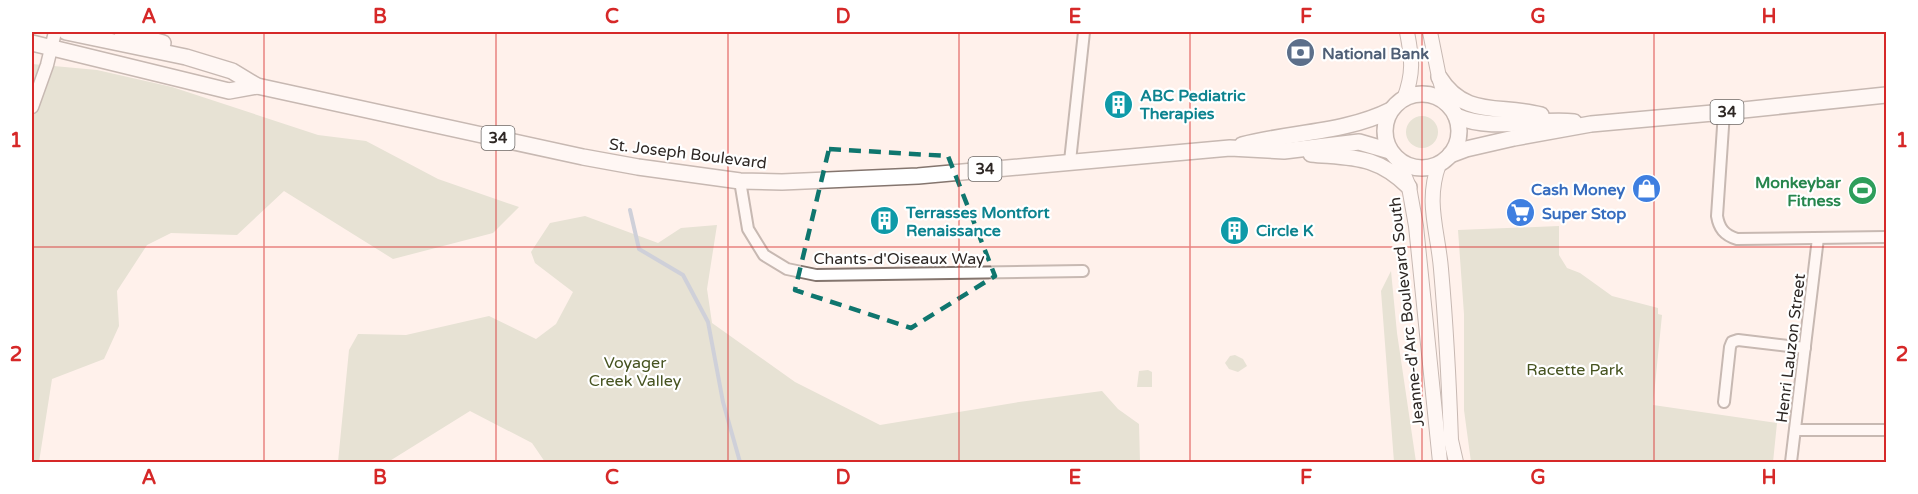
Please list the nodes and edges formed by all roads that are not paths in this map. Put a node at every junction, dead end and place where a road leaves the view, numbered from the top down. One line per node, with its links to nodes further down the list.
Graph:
1 (34, 32): 8 (street)
2 (66, 32): 9 (main road, St. Joseph Boulevard / 34)
3 (122, 32): 9 (main road)
4 (1084, 32): 24 (street)
5 (1407, 32): 13 (main road)
6 (1430, 32): 10 (main road)
7 (53, 39): 8 (main road, St. Joseph Boulevard / 34); 11 (main road, St. Joseph Boulevard / 34); 14 (street)
8 (32, 44)
9 (186, 57): 11 (main road, St. Joseph Boulevard / 34)
10 (1438, 77): 16 (main road); 18 (main road)
11 (257, 86): 25 (main road, St. Joseph Boulevard / 34)
12 (1887, 95): 17 (main road, 34)
13 (1404, 99): 15 (main road, 34); 16 (main road, 34)
14 (32, 107)
15 (1391, 110): 20 (main road, St. Joseph Boulevard / 34); 22 (main road)
16 (1451, 110): 18 (main road, 34); 23 (main road)
17 (1724, 112): 19 (main road, 34); 28 (street)
18 (1558, 120): 19 (main road, 34)
19 (1591, 124): 23 (main road, 34)
20 (1230, 148): 21 (main road, St. Joseph Boulevard / 34); 24 (main road, St. Joseph Boulevard / 34)
21 (1284, 151): 22 (main road, St. Joseph Boulevard / 34); 26 (main road)
22 (1394, 156): 23 (main road, 34); 26 (main road, Jeanne-d'Arc Boulevard South)
23 (1444, 160): 35 (main road, Jeanne-d'Arc Boulevard South)
24 (1070, 161): 25 (main road, St. Joseph Boulevard / 34)
25 (740, 181): 29 (street, Chants-d'Oiseaux Way)
26 (1409, 187): 34 (main road, Jeanne-d'Arc Boulevard South)
27 (1887, 237): 28 (street)
28 (1818, 238): 30 (street, Henri Lauzon Street)
29 (1083, 271)
30 (1805, 348): 31 (street); 32 (street, Henri Lauzon Street)
31 (1724, 402)
32 (1795, 430): 33 (street); 36 (street, Henri Lauzon Street)
33 (1887, 430)
34 (1440, 462)
35 (1456, 462)
36 (1791, 462)

